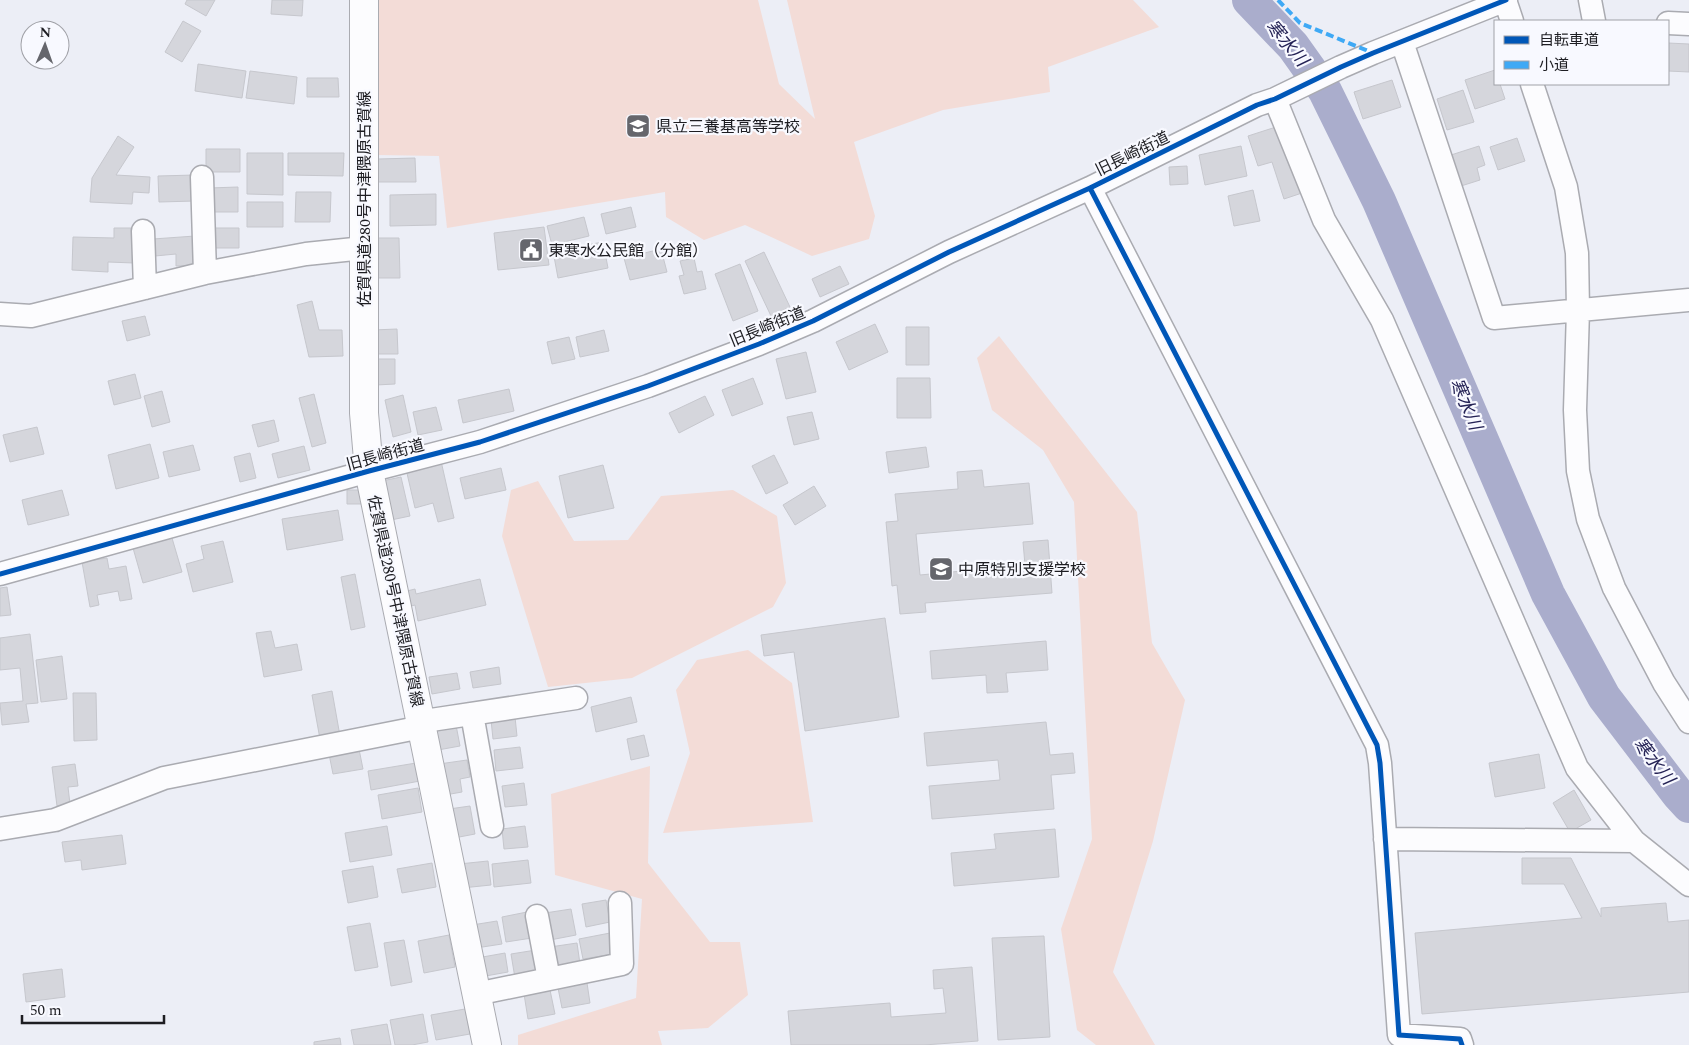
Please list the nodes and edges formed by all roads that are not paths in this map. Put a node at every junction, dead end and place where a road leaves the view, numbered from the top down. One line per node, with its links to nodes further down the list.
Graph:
1 (364, 0): 14 (main road, 佐賀県道280号中津隈原古賀線)
2 (1505, 0): 4 (street); 8 (street, 旧長崎街道)
3 (1590, 0): 5 (street)
4 (1512, 20)
5 (1594, 20)
6 (1669, 23): 7 (street)
7 (1689, 24)
8 (1402, 42): 10 (street, 旧長崎街道); 18 (street)
9 (1532, 85): 18 (street)
10 (1275, 99): 12 (street, 旧長崎街道); 29 (street)
11 (202, 177): 15 (street)
12 (1090, 188): 20 (street, 旧長崎街道); 28 (street)
13 (143, 231): 16 (street)
14 (364, 248): 15 (street); 20 (main road, 佐賀県道280号中津隈原古賀線)
15 (205, 274): 16 (street)
16 (145, 288): 19 (street)
17 (1689, 300): 18 (street)
18 (1578, 310): 24 (street)
19 (0, 314)
20 (370, 471): 21 (street, 旧長崎街道); 25 (main road, 佐賀県道280号中津隈原古賀線)
21 (0, 574)
22 (576, 698): 23 (street)
23 (472, 714): 25 (street); 26 (street)
24 (1689, 722)
25 (422, 727): 27 (street); 34 (main road, 佐賀県道280号中津隈原古賀線)
26 (492, 826)
27 (0, 829)
28 (1385, 839): 29 (street); 36 (street)
29 (1634, 840): 30 (street)
30 (1689, 885)
31 (620, 903): 33 (street)
32 (537, 916): 33 (street)
33 (549, 979): 34 (street)
34 (476, 994): 35 (main road, 佐賀県道280号中津隈原古賀線)
35 (487, 1045)
36 (1462, 1045)

